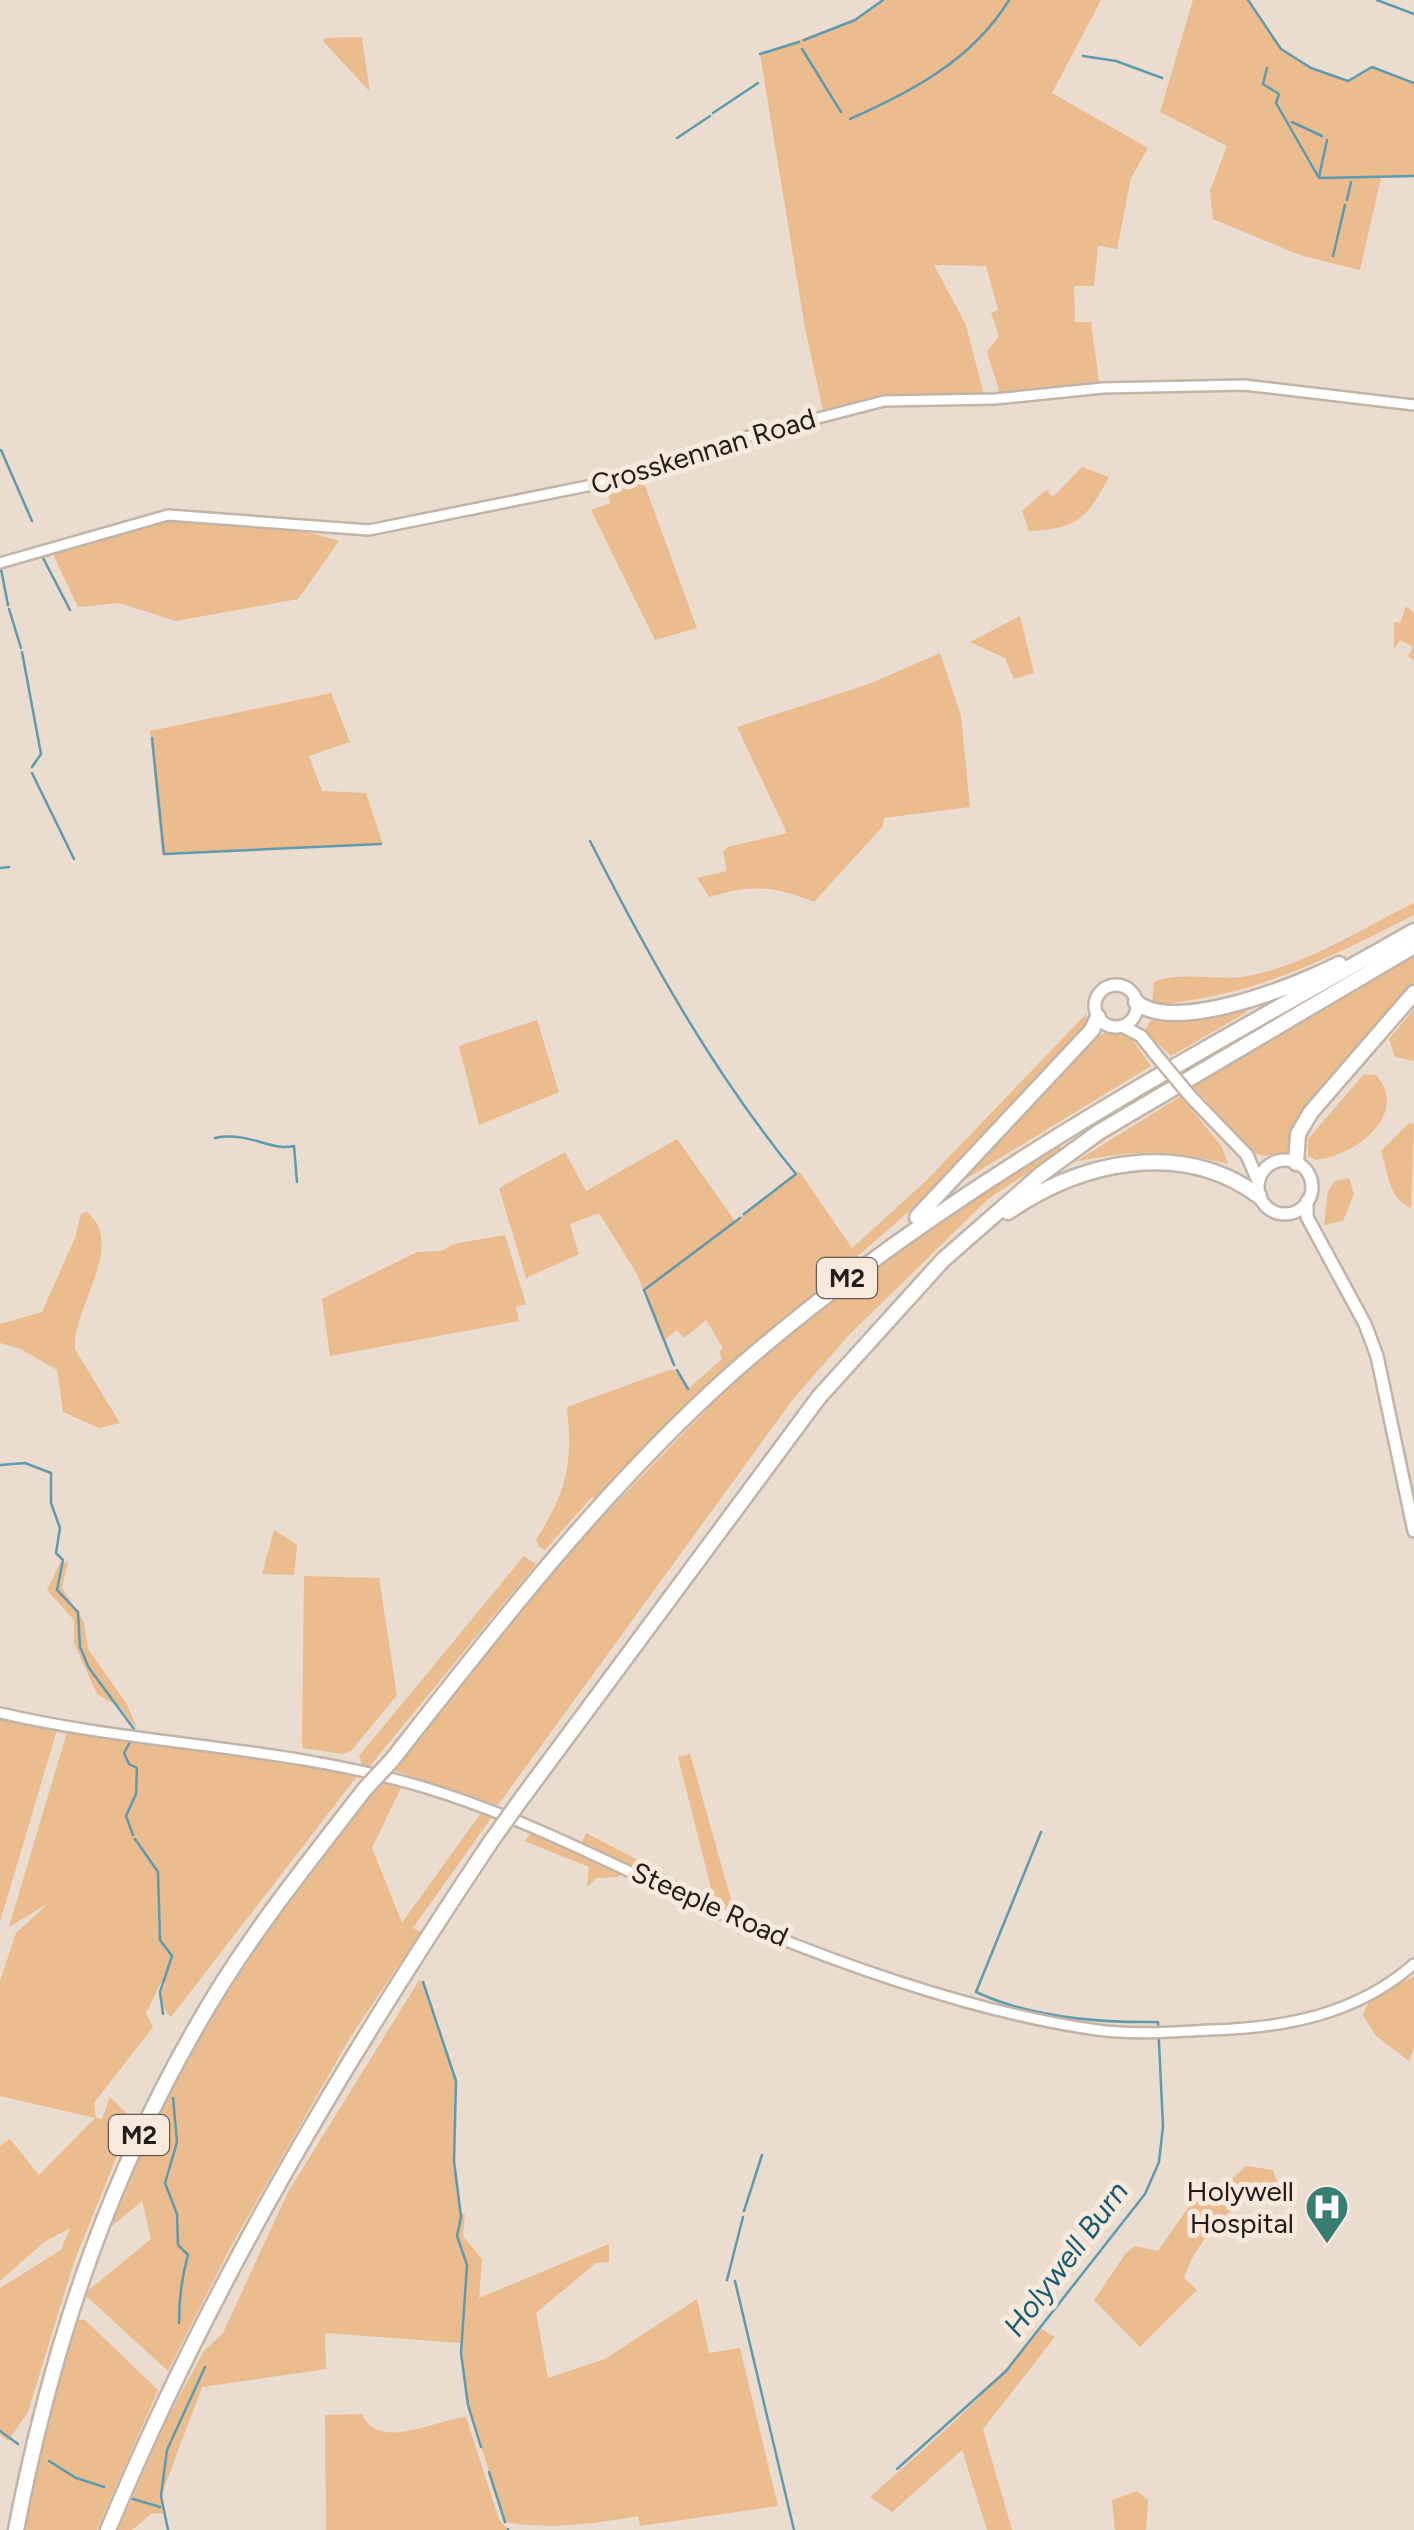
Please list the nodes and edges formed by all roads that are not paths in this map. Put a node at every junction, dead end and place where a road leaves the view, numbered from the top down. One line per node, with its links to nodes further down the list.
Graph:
1 (1414, 406): 2 (street, Crosskennan Road)
2 (0, 562)
3 (1414, 929): 6 (highway); 17 (highway, M2)
4 (1414, 946): 18 (highway, M2)
5 (1414, 993): 11 (highway)
6 (1135, 1008): 7 (main road); 8 (main road); 9 (main road)
7 (1098, 1016): 8 (main road); 17 (highway)
8 (1122, 1026): 9 (main road)
9 (1140, 1036): 10 (main road, bridge)
10 (1247, 1155): 12 (main road); 13 (main road)
11 (1296, 1162): 12 (main road); 14 (main road)
12 (1272, 1163): 13 (main road)
13 (1259, 1188): 15 (main road); 18 (highway)
14 (1307, 1201): 15 (main road); 16 (main road)
15 (1294, 1212): 16 (main road)
16 (1308, 1217): 19 (main road)
17 (856, 1271): 22 (highway, M2, bridge)
18 (924, 1278): 23 (highway, M2, bridge)
19 (1414, 1531)
20 (0, 1713): 21 (street, Steeple Road)
21 (1414, 1964)
22 (16, 2530)
23 (108, 2530)

